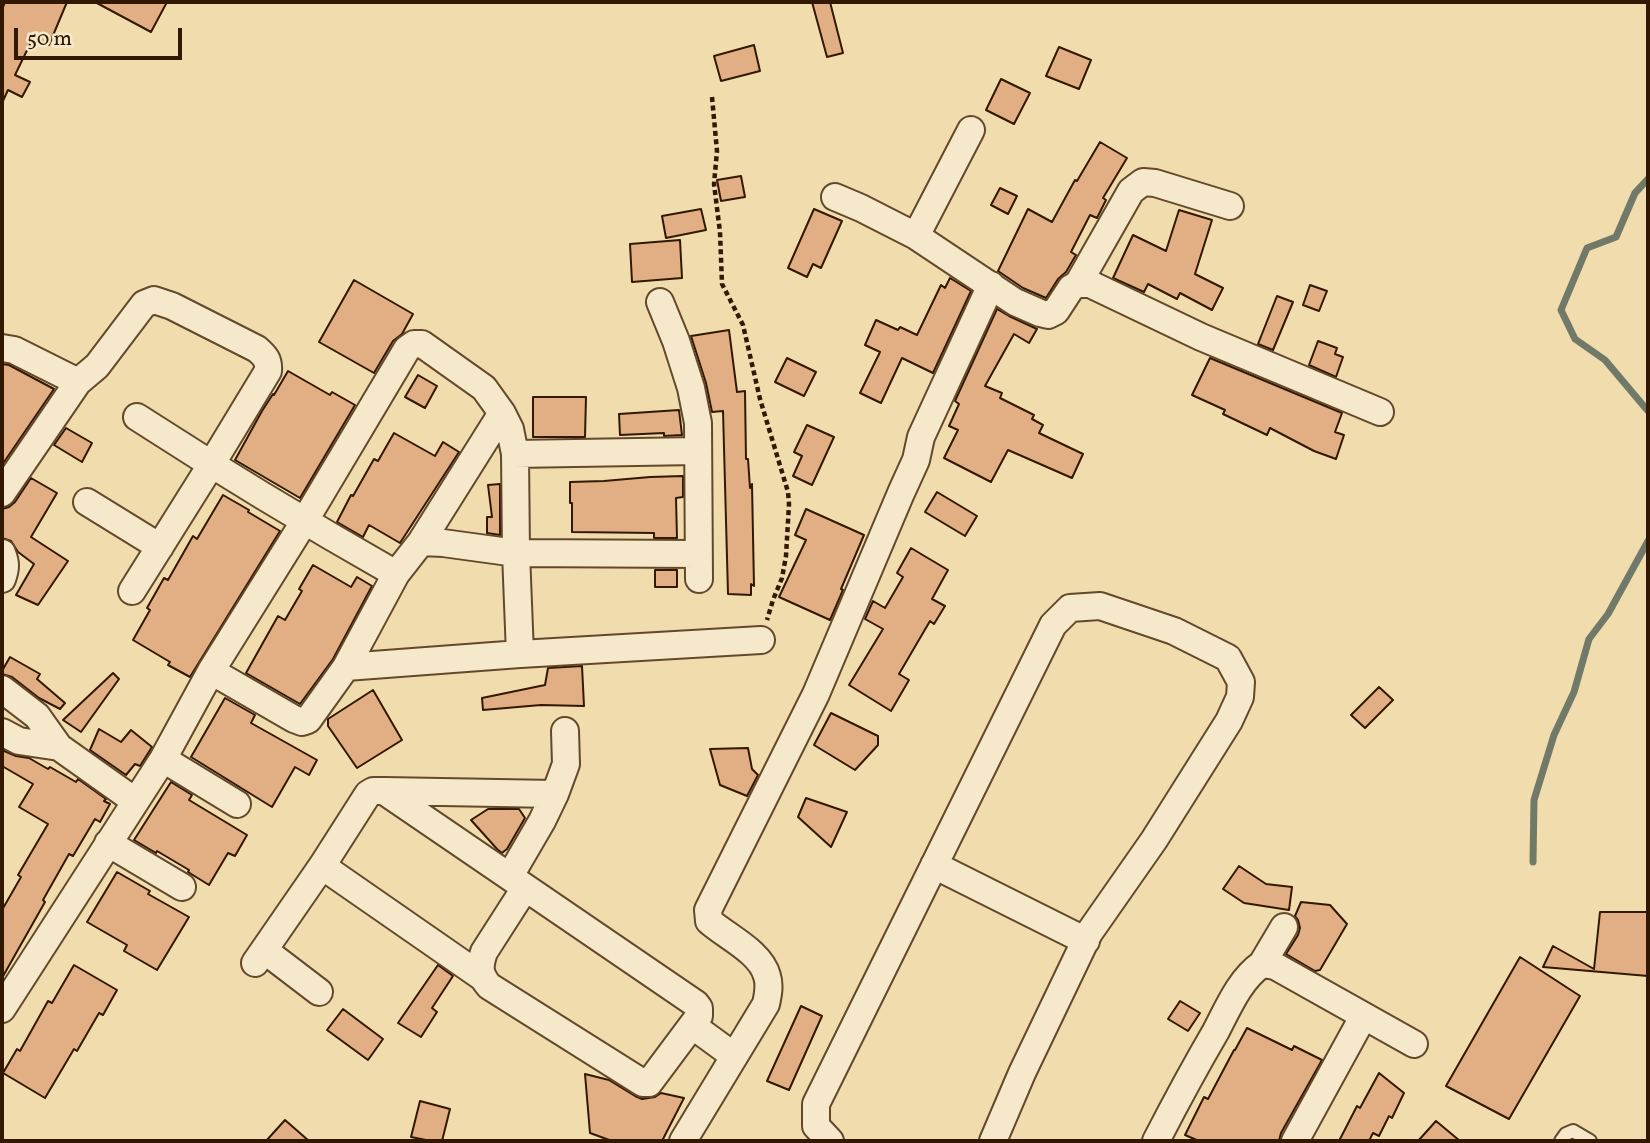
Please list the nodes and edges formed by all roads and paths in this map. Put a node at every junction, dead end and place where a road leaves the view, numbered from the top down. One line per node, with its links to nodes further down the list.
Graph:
1 (712, 97): 27 (path)
2 (971, 130): 5 (street)
3 (835, 197): 5 (street)
4 (1230, 206): 6 (street)
5 (916, 236): 7 (street)
6 (1078, 284): 7 (street); 11 (street)
7 (992, 285): 54 (street)
8 (660, 302): 14 (street)
9 (2, 348): 10 (street)
10 (78, 382): 16 (street); 17 (street)
11 (1380, 412)
12 (502, 413): 15 (street); 19 (street); 20 (street)
13 (137, 417): 16 (street)
14 (697, 451): 15 (street); 23 (street)
15 (515, 454): 23 (street)
16 (211, 465): 19 (street); 21 (street)
17 (2, 494)
18 (88, 502): 21 (street)
19 (304, 522): 24 (street); 30 (street)
20 (421, 542): 23 (street); 24 (street)
21 (160, 547): 26 (street)
22 (2, 552): 25 (street)
23 (516, 553): 28 (street)
24 (396, 574): 29 (street)
25 (2, 579)
26 (132, 591)
27 (761, 640): 28 (street)
28 (520, 654): 29 (street)
29 (346, 667): 30 (street)
30 (211, 671): 35 (street)
31 (2, 690): 34 (street)
32 (565, 730): 37 (street)
33 (2, 733): 34 (street)
34 (59, 747): 38 (street)
35 (163, 759): 38 (street); 39 (street)
36 (384, 791): 37 (street); 42 (street); 43 (street)
37 (555, 794): 43 (street)
38 (135, 801): 40 (street)
39 (237, 804)
40 (108, 842): 44 (street); 50 (street)
41 (934, 865): 46 (street); 46 (street); 56 (street)
42 (322, 866): 48 (street); 49 (street)
43 (517, 882): 48 (street); 52 (street)
44 (182, 887)
45 (1284, 927): 47 (street)
46 (1086, 941): 57 (street)
47 (1262, 964): 51 (street); 58 (street)
48 (482, 977): 52 (street)
49 (319, 992)
50 (2, 1009)
51 (1363, 1017): 53 (street); 59 (street)
52 (693, 1026): 54 (street)
53 (1414, 1044)
54 (734, 1056): 55 (street)
55 (683, 1141)
56 (830, 1141)
57 (993, 1141)
58 (1156, 1141)
59 (1295, 1141)
60 (1561, 1141): 61 (lane)
61 (1590, 1141)

